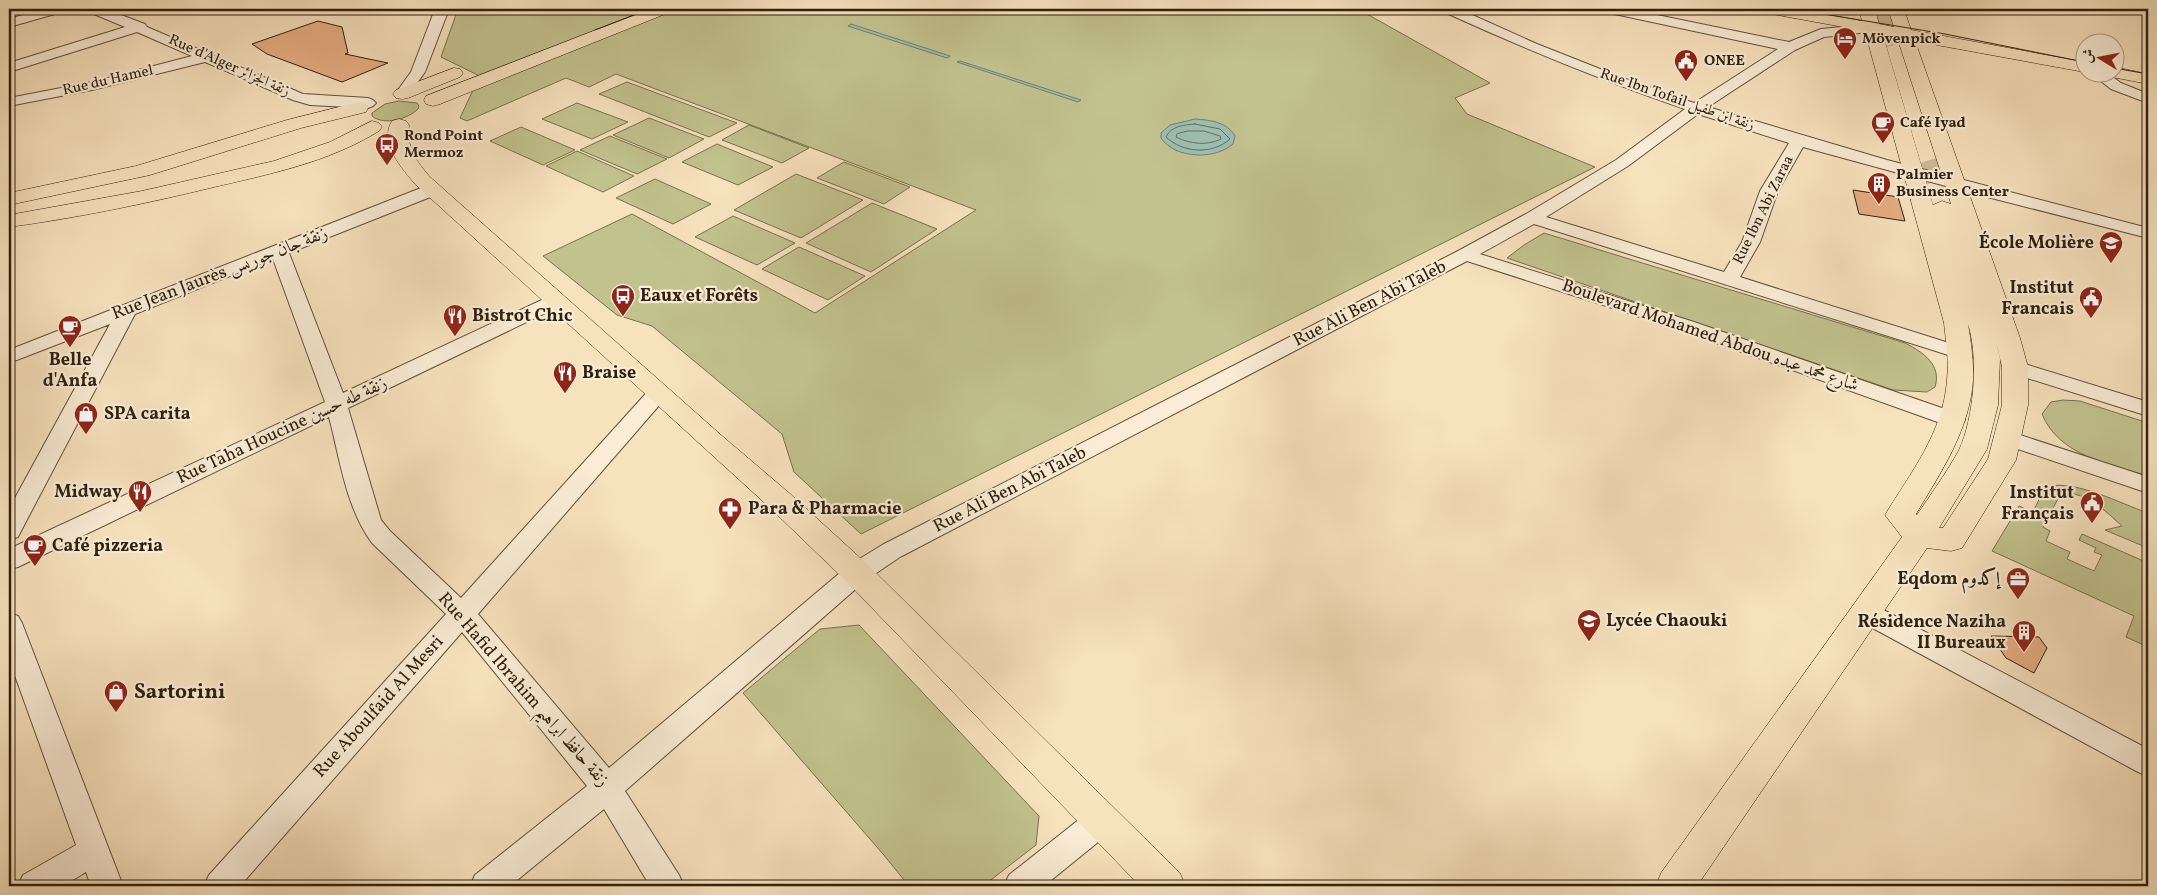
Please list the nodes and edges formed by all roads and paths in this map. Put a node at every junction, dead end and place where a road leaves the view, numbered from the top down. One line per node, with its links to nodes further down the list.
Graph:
1 (57, 9): 15 (street)
2 (94, 9): 17 (street, Rue d'Alger زنقة الجزائر)
3 (442, 9): 31 (street)
4 (621, 9): 16 (main road)
5 (664, 9): 33 (main road)
6 (1449, 9): 14 (street, Rue Ibn Tofail زنقة ابن طفيل)
7 (1490, 9): 14 (street)
8 (1610, 9): 20 (street)
9 (1772, 9): 13 (main road)
10 (1832, 9): 11 (main road)
11 (1866, 15): 12 (main road); 13 (main road); 18 (street, Rue Ali Ben Abi Taleb); 40 (main road)
12 (1899, 16): 21 (main road); 24 (main road); 41 (main road)
13 (1814, 17): 18 (street)
14 (1476, 22): 36 (street, Rue Ibn Tofail زنقة ابن طفيل)
15 (9, 23)
16 (580, 24)
17 (140, 27): 22 (street, Rue d'Alger زنقة الجزائر); 27 (street)
18 (1821, 33): 20 (street, Rue Ali Ben Abi Taleb)
19 (1891, 46): 40 (main road)
20 (1790, 47): 36 (street, Rue Ali Ben Abi Taleb)
21 (2074, 51)
22 (207, 57): 34 (street, Rue du Hamel); 35 (street, Rue d'Alger زنقة الجزائر)
23 (2124, 60): 25 (main road)
24 (2074, 64)
25 (2148, 65)
26 (470, 66): 31 (main road)
27 (9, 68)
28 (2124, 74): 29 (main road)
29 (2148, 79)
30 (2110, 82): 32 (street)
31 (402, 94): 33 (main road); 35 (main road)
32 (2148, 99)
33 (433, 100): 37 (main road)
34 (9, 102)
35 (364, 106): 38 (main road); 43 (main road)
36 (1695, 109): 39 (street, Rue Ibn Tofail زنقة ابن طفيل); 44 (street, Rue Ali Ben Abi Taleb)
37 (413, 121): 38 (main road); 42 (main road)
38 (372, 127): 45 (main road)
39 (1799, 140): 40 (street, Rue Ibn Tofail زنقة ابن طفيل); 49 (street, Rue Ibn Abi Zaraa)
40 (1920, 166): 41 (street); 52 (main road)
41 (1945, 188): 46 (street); 54 (main road); 62 (main road)
42 (432, 190): 47 (street, Rue Jean Jaurès زنقة جان جوريس); 50 (main road)
43 (9, 199)
44 (1532, 218): 48 (street, Rue Ali Ben Abi Taleb); 49 (street)
45 (9, 221)
46 (2148, 233)
47 (279, 251): 51 (street, Rue Jean Jaurès زنقة جان جوريس); 56 (street, Rue Hafid Ibrahim زنقة حافظ ابراهيم)
48 (1465, 255): 58 (street, Boulevard Mohamed Abdou شارع محمد عبده); 64 (street, Rue Ali Ben Abi Taleb)
49 (1729, 281): 52 (street)
50 (555, 301): 55 (main road); 56 (street, Rue Taha Houcine زنقة طه حسين)
51 (127, 310): 53 (street, Rue Jean Jaurès زنقة جان جوريس); 61 (street)
52 (1961, 353): 58 (main road)
53 (9, 357)
54 (2015, 367): 57 (street); 59 (main road)
55 (658, 394): 64 (main road); 66 (street, Rue Aboulfaid Al Mesri)
56 (336, 406): 63 (street, Rue Taha Houcine زنقة طه حسين); 66 (street, Rue Hafid Ibrahim زنقة حافظ ابراهيم)
57 (2148, 409)
58 (1954, 420): 62 (main road)
59 (2008, 438): 60 (street); 62 (main road)
60 (2148, 485)
61 (9, 532)
62 (1919, 536): 65 (main road)
63 (9, 560)
64 (857, 573): 69 (street, Rue Ali Ben Abi Taleb); 70 (main road)
65 (1865, 612): 68 (street); 79 (main road)
66 (462, 614): 69 (street, Rue Hafid Ibrahim زنقة حافظ ابراهيم); 74 (street, Rue Aboulfaid Al Mesri)
67 (9, 623): 71 (street)
68 (2148, 763)
69 (608, 788): 75 (street, Rue Ali Ben Abi Taleb); 76 (street, Rue Hafid Ibrahim زنقة حافظ ابراهيم)
70 (1102, 820): 77 (street); 78 (main road)
71 (94, 851): 72 (street); 73 (street)
72 (34, 886)
73 (107, 886)
74 (220, 886)
75 (486, 886)
76 (668, 886)
77 (1020, 886)
78 (1166, 886)
79 (1675, 886)

